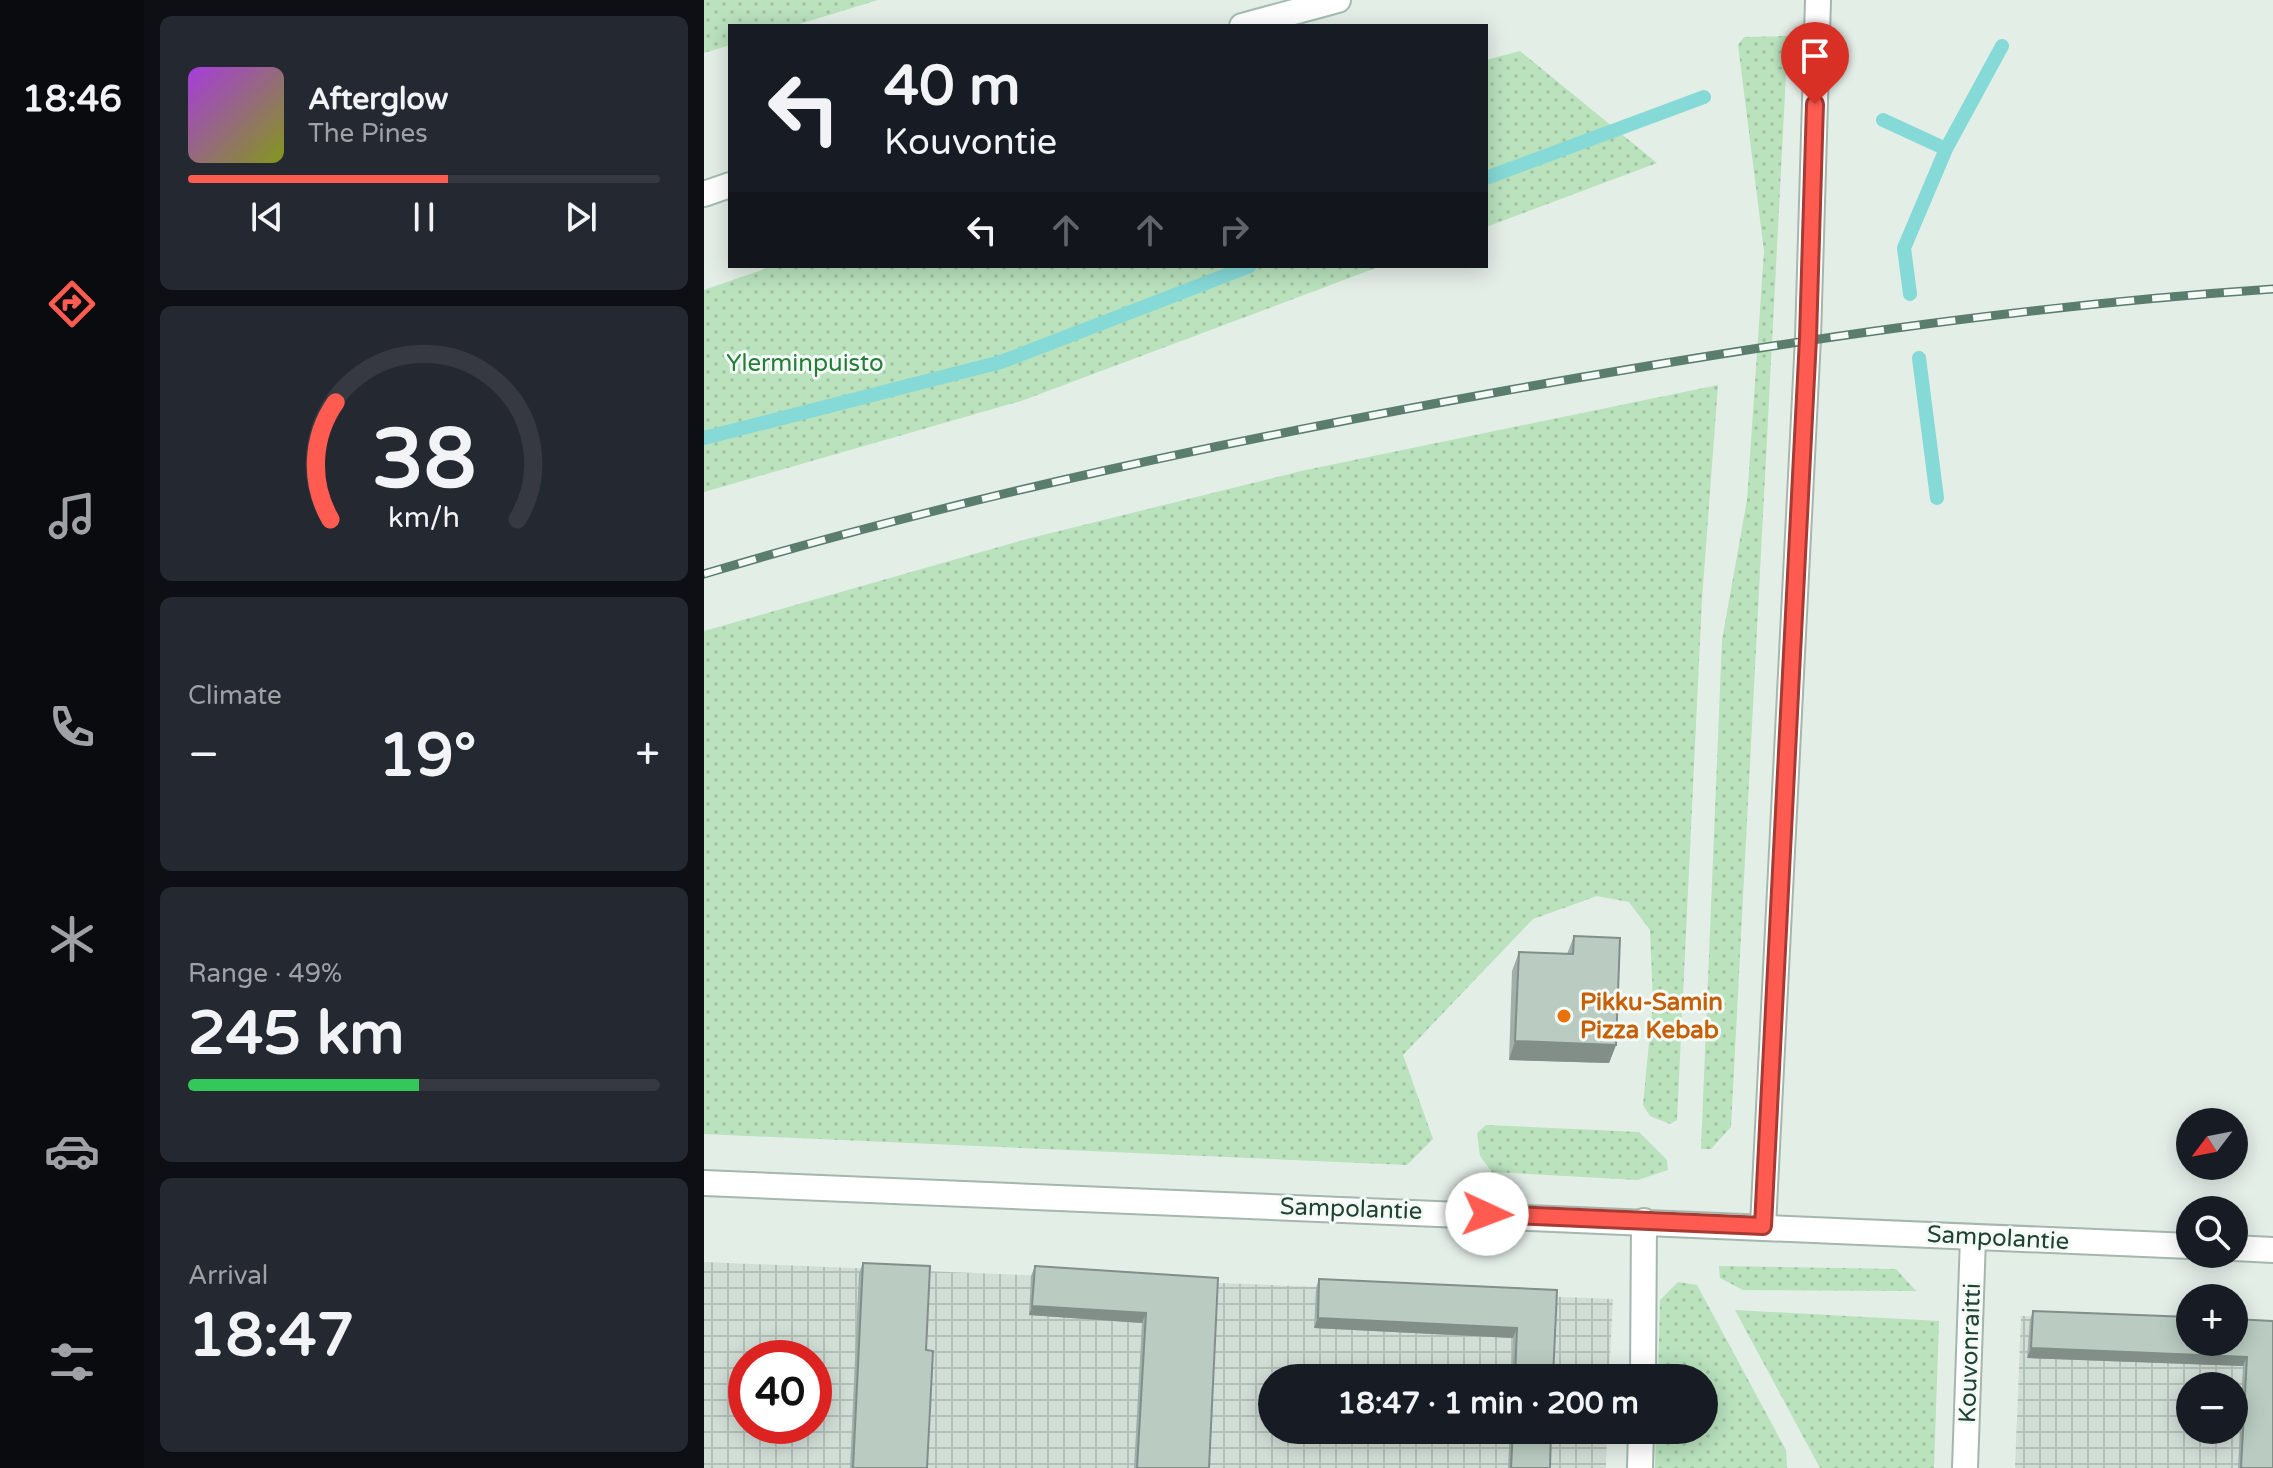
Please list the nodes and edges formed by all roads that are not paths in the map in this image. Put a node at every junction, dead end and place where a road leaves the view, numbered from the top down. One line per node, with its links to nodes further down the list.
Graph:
1 (1338, 0): 3 (street)
2 (1818, 0): 8 (street)
3 (1249, 24)
4 (728, 186): 5 (street)
5 (704, 194)
6 (704, 1183): 7 (street, Sampolantie)
7 (1644, 1221): 8 (street, Sampolantie); 13 (street)
8 (1763, 1226): 9 (street, Sampolantie)
9 (1973, 1238): 10 (street, Sampolantie); 16 (street, Kouvonraitti)
10 (2176, 1245)
11 (2248, 1249): 12 (street)
12 (2273, 1250)
13 (1643, 1364)
14 (1641, 1444): 15 (street)
15 (1640, 1468)
16 (1965, 1468)

